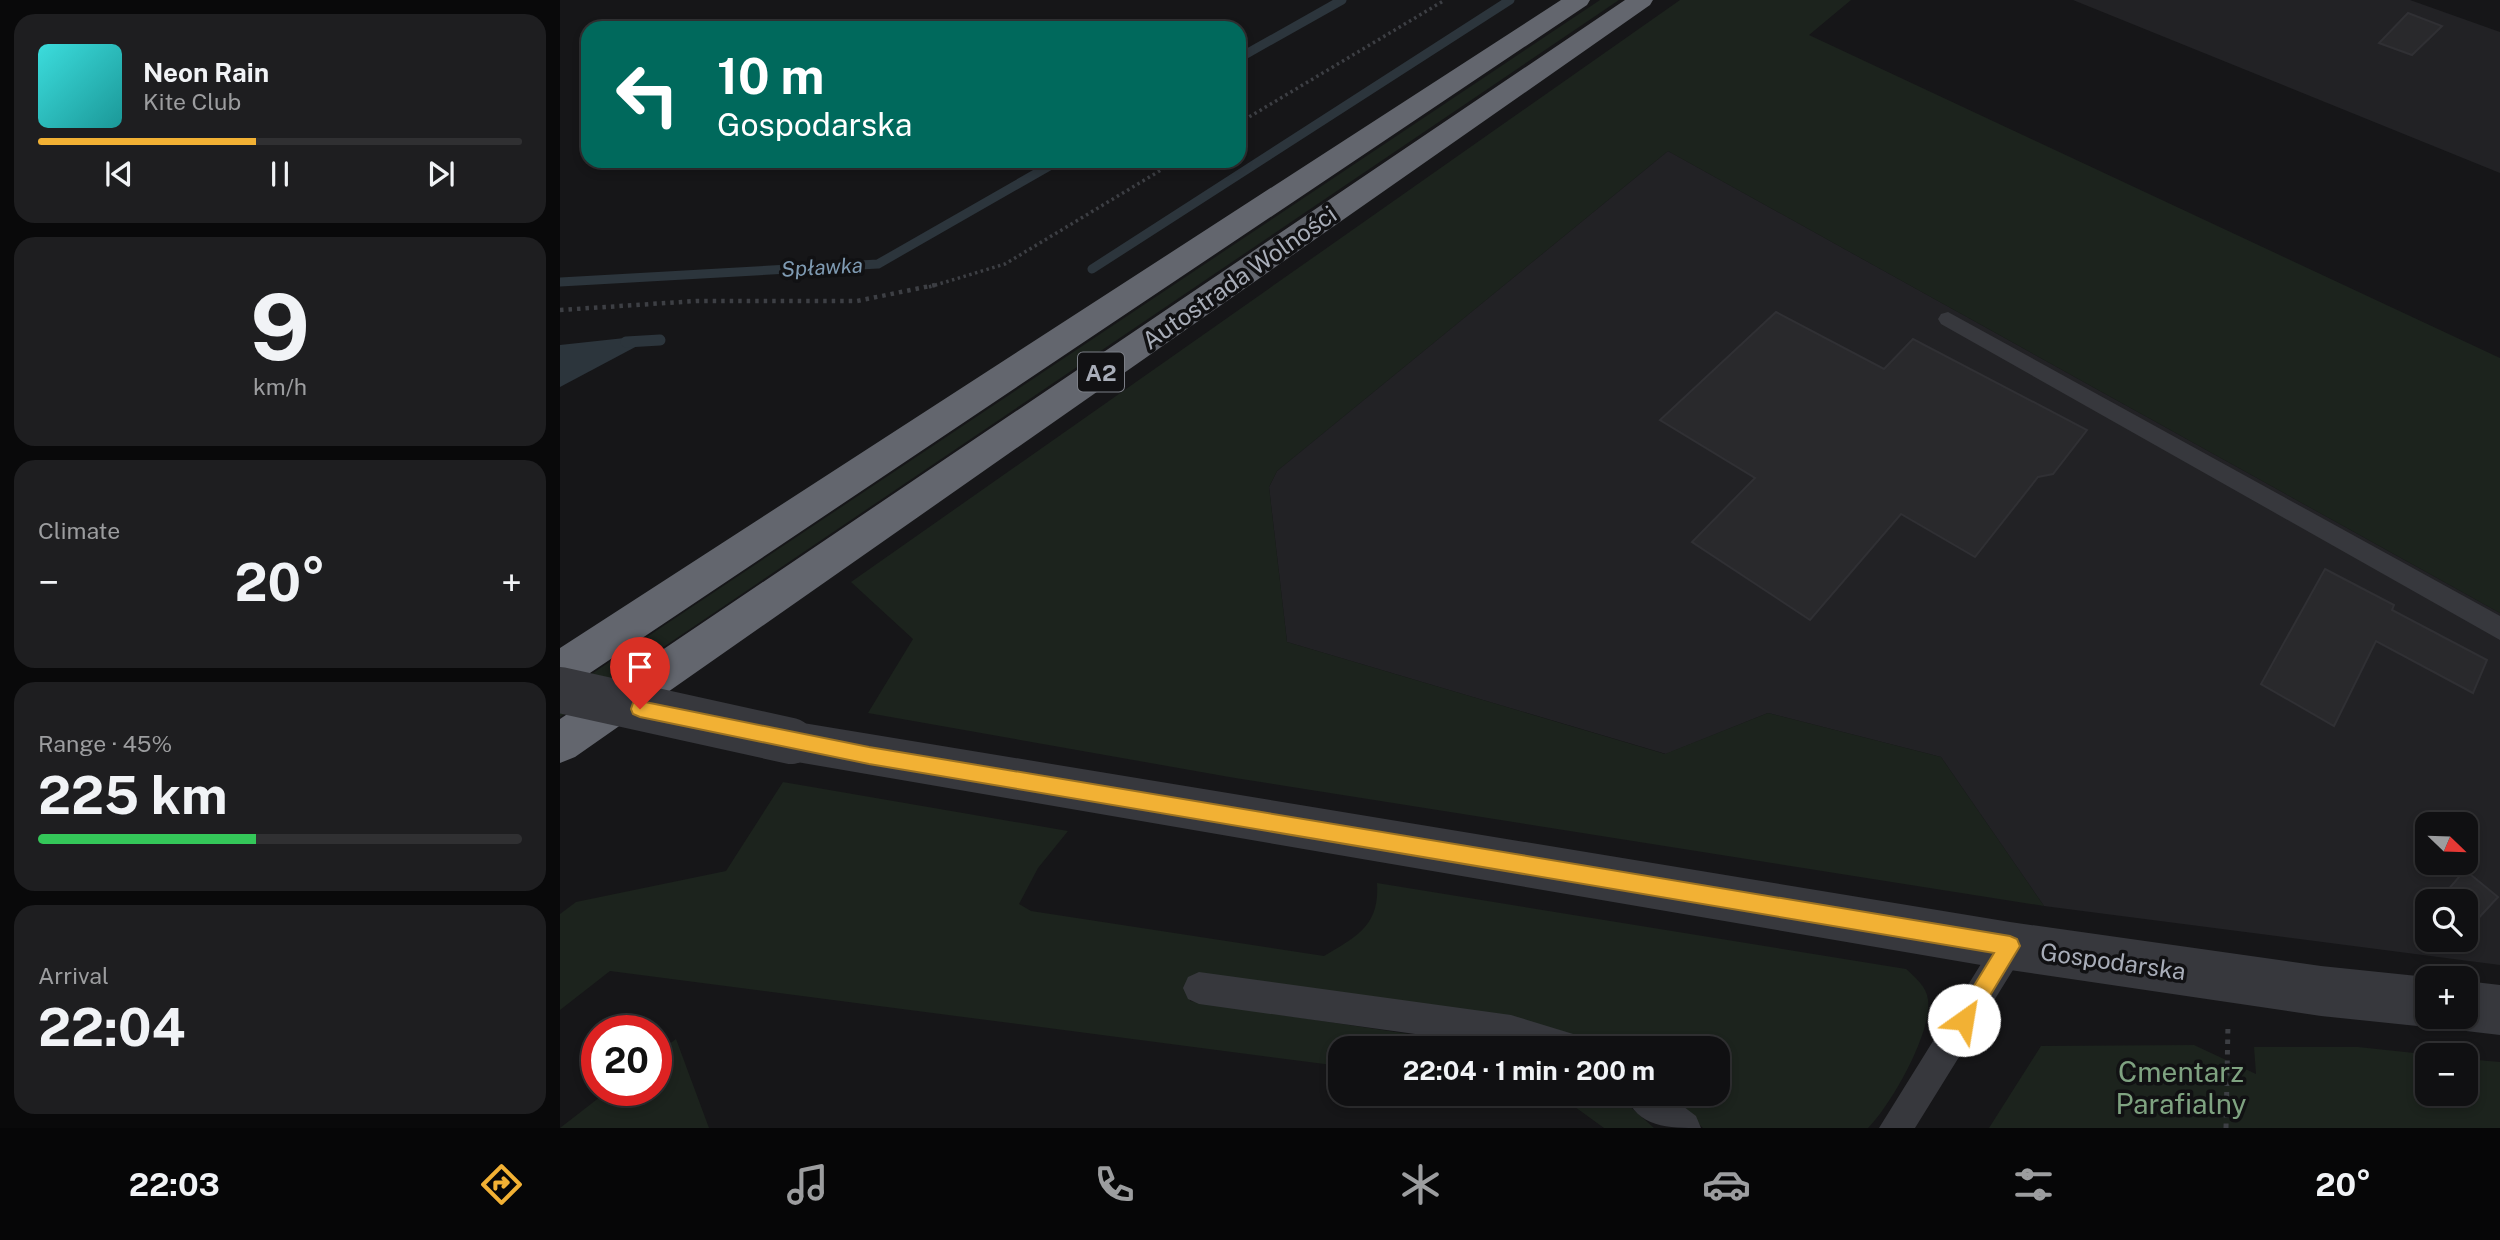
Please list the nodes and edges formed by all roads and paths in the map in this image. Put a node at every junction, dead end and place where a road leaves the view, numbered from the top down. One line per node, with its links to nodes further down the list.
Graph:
1 (1445, 0): 4 (path)
2 (1578, 0): 9 (highway, Autostrada Wolności / A2)
3 (1640, 0): 11 (highway, Autostrada Wolności / A2)
4 (1246, 119)
5 (1164, 168): 6 (path)
6 (560, 310)
7 (1948, 319): 8 (lane)
8 (2500, 629)
9 (560, 670)
10 (560, 690): 12 (street, Gospodarska, bridge)
11 (560, 743)
12 (2010, 946): 13 (street, Gospodarska); 21 (lane)
13 (2228, 978): 15 (street, Gospodarska); 22 (path)
14 (1199, 988): 18 (lane)
15 (2415, 1001)
16 (2478, 1007): 17 (street)
17 (2500, 1010)
18 (1529, 1036)
19 (1656, 1106): 20 (lane)
20 (1684, 1128)
21 (1896, 1128)
22 (2226, 1128)

